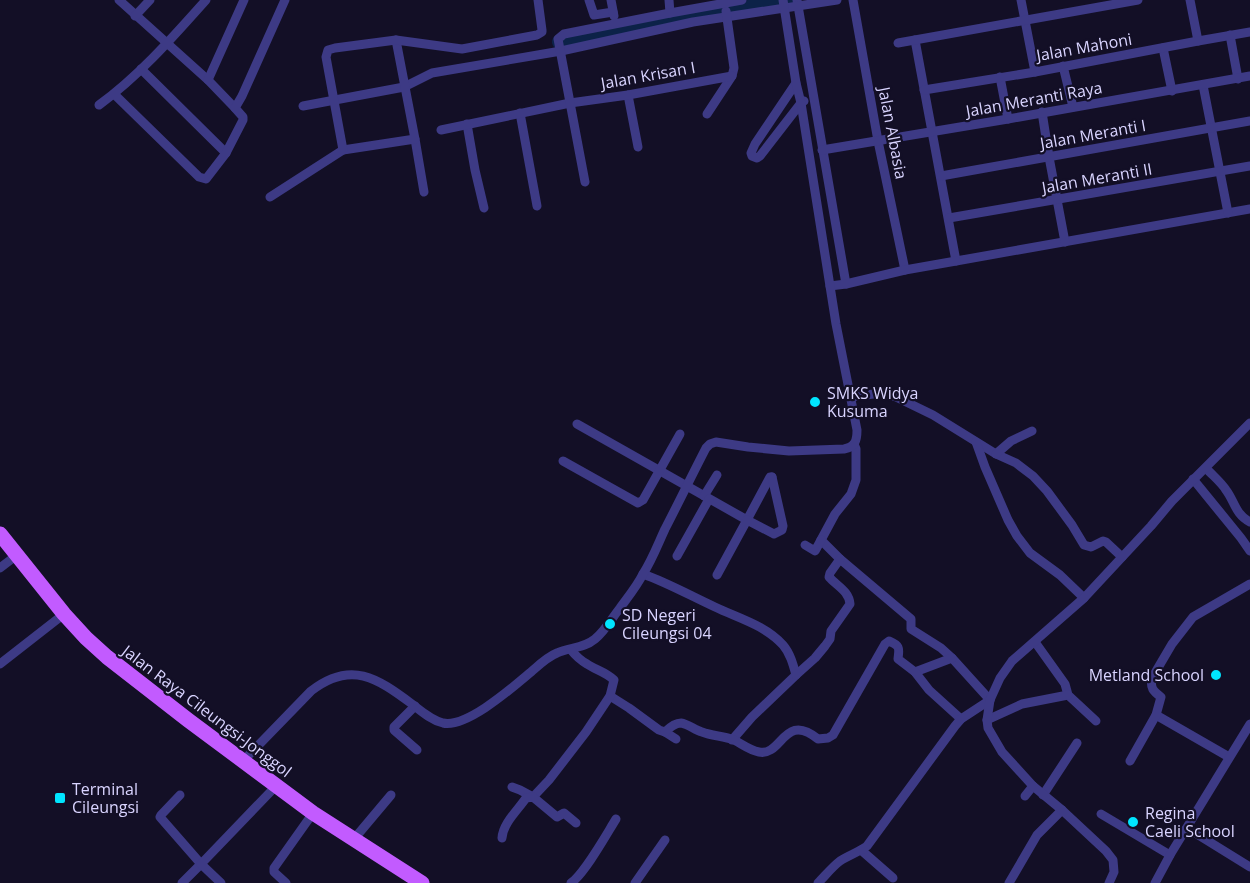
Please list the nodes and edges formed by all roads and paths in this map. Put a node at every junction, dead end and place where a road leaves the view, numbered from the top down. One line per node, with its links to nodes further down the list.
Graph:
1 (119, 0): 21 (street)
2 (150, 0): 21 (street)
3 (206, 0): 29 (street)
4 (244, 0): 40 (street)
5 (285, 0): 55 (street)
6 (538, 0): 26 (street)
7 (589, 0): 19 (street)
8 (611, 0): 19 (street)
9 (669, 0): 20 (street)
10 (742, 0): 18 (street)
11 (837, 0): 16 (street)
12 (853, 0): 66 (street, Jalan Albasia)
13 (1021, 0): 22 (street)
14 (1138, 0): 22 (street)
15 (1190, 0): 28 (street)
16 (797, 3): 17 (street); 47 (street)
17 (784, 4): 18 (street); 41 (street)
18 (725, 8): 20 (street); 32 (street); 36 (street)
19 (613, 12): 23 (street)
20 (670, 13): 23 (street)
21 (135, 16): 29 (street)
22 (1025, 20): 27 (street); 35 (street)
23 (616, 24): 32 (street)
24 (1250, 32): 25 (street, Jalan Mahoni)
25 (1230, 35): 28 (street, Jalan Mahoni); 39 (street)
26 (396, 40): 43 (street); 49 (street)
27 (915, 40): 30 (street); 44 (street)
28 (1198, 41): 31 (street, Jalan Mahoni)
29 (167, 43): 34 (street); 40 (street)
30 (898, 44)
31 (1164, 48): 33 (street, Jalan Mahoni); 45 (street)
32 (561, 51): 43 (street); 50 (street)
33 (1063, 66): 35 (street, Jalan Mahoni); 54 (street)
34 (141, 69): 46 (street); 70 (street)
35 (1035, 72): 38 (street, Jalan Mahoni)
36 (732, 76): 48 (street, Jalan Krisan I); 58 (street)
37 (1250, 76): 39 (street, Jalan Meranti Raya)
38 (1000, 77): 44 (street, Jalan Mahoni); 59 (street)
39 (1238, 78): 42 (street, Jalan Meranti Raya)
40 (208, 80): 55 (street)
41 (795, 83): 51 (street); 51 (street)
42 (1203, 85): 45 (street, Jalan Meranti Raya); 62 (street)
43 (404, 87): 49 (street); 65 (street)
44 (924, 90): 64 (street)
45 (1172, 91): 54 (street, Jalan Meranti Raya)
46 (114, 94): 52 (street); 70 (street)
47 (813, 94): 51 (street); 69 (street)
48 (628, 95): 50 (street, Jalan Krisan I); 67 (street)
49 (334, 99): 53 (street); 68 (street)
50 (570, 103): 57 (street, Jalan Krisan I); 75 (street)
51 (801, 103): 88 (street)
52 (99, 105)
53 (303, 106)
54 (1073, 107): 56 (street, Jalan Meranti Raya)
55 (235, 108): 70 (street)
56 (1042, 112): 59 (street, Jalan Meranti Raya); 71 (street)
57 (520, 113): 61 (street, Jalan Krisan I); 79 (street)
58 (707, 114)
59 (1008, 119): 64 (street, Jalan Meranti Raya)
60 (1250, 121): 62 (street, Jalan Meranti I)
61 (467, 124): 63 (street, Jalan Krisan I); 80 (street)
62 (1211, 128): 71 (street, Jalan Meranti I); 73 (street)
63 (441, 130)
64 (932, 132): 66 (street, Jalan Meranti Raya); 74 (street)
65 (415, 139): 68 (street); 76 (street)
66 (878, 141): 69 (street, Jalan Meranti Raya); 86 (street, Jalan Albasia)
67 (638, 147)
68 (343, 150): 77 (street)
69 (822, 150): 87 (street)
70 (226, 153)
71 (1049, 157): 74 (street, Jalan Meranti I); 78 (street)
72 (1250, 166): 73 (street, Jalan Meranti II)
73 (1219, 172): 78 (street, Jalan Meranti II); 82 (street)
74 (941, 176): 83 (street)
75 (585, 182)
76 (424, 192)
77 (270, 197)
78 (1058, 200): 83 (street, Jalan Meranti II); 84 (street)
79 (537, 206)
80 (484, 208)
81 (1250, 209): 82 (street)
82 (1228, 213): 84 (street)
83 (949, 218): 85 (street)
84 (1065, 242): 85 (street)
85 (956, 261): 86 (street)
86 (905, 270): 87 (street)
87 (846, 284): 88 (street)
88 (830, 286): 89 (street)
89 (851, 397): 95 (street); 96 (street)
90 (577, 424): 100 (street)
91 (1246, 427): 94 (street); 99 (street)
92 (1032, 431): 97 (street)
93 (680, 434): 100 (street)
94 (1250, 440)
95 (976, 442): 97 (street); 119 (street)
96 (854, 444): 103 (street); 108 (street)
97 (996, 454): 113 (street)
98 (563, 461): 100 (street)
99 (1206, 468): 102 (street); 106 (street)
100 (660, 471): 103 (street)
101 (717, 475): 104 (street)
102 (1193, 479): 110 (street); 113 (street)
103 (686, 486): 104 (street); 116 (street)
104 (707, 498): 105 (street); 112 (street)
105 (747, 520): 105 (street); 117 (street)
106 (1250, 522)
107 (0, 534): 111 (main road, Jalan Raya Cileungsi-Jonggol)
108 (821, 540): 109 (street); 114 (street)
109 (805, 545)
110 (1250, 551)
111 (17, 555): 115 (street); 120 (main road, Jalan Raya Cileungsi-Jonggol)
112 (677, 556)
113 (1122, 557): 119 (street)
114 (840, 560): 123 (street); 126 (street)
115 (0, 568)
116 (643, 574): 122 (street); 126 (street)
117 (717, 575)
118 (1250, 584): 131 (street)
119 (1084, 598): 121 (street)
120 (64, 614): 124 (street); 142 (main road, Jalan Raya Cileungsi-Jonggol)
121 (1035, 642): 127 (street); 129 (street)
122 (571, 650): 128 (street); 130 (street)
123 (952, 658): 125 (street); 129 (street)
124 (0, 664)
125 (915, 672): 132 (street); 138 (street)
126 (796, 675): 138 (street)
127 (1068, 695): 133 (street); 134 (street)
128 (610, 696): 136 (street); 151 (street)
129 (990, 700): 132 (street); 133 (street)
130 (415, 706): 140 (street); 142 (street)
131 (1156, 715): 141 (street); 143 (street)
132 (961, 719): 161 (street)
133 (987, 720): 145 (street)
134 (1096, 721)
135 (1250, 724): 141 (street)
136 (665, 732): 137 (street); 138 (street)
137 (676, 739)
138 (732, 740)
139 (1077, 744): 149 (street)
140 (417, 750)
141 (1229, 757): 157 (street)
142 (243, 761): 144 (main road, Jalan Raya Cileungsi-Jonggol)
143 (1130, 761)
144 (276, 786): 153 (main road, Jalan Raya Cileungsi-Jonggol); 163 (street)
145 (1034, 786): 149 (street); 150 (street)
146 (512, 787): 151 (street)
147 (180, 795): 163 (street)
148 (391, 795): 159 (street)
149 (1042, 795): 152 (street)
150 (1025, 796)
151 (533, 797): 156 (street); 158 (street)
152 (1062, 810): 174 (street); 175 (street)
153 (313, 813): 159 (main road, Jalan Raya Cileungsi-Jonggol); 170 (street)
154 (1101, 814): 162 (street)
155 (616, 819): 166 (street)
156 (576, 823)
157 (1187, 828): 162 (street); 164 (street)
158 (502, 838)
159 (354, 839): 167 (main road, Jalan Raya Cileungsi-Jonggol)
160 (665, 840): 172 (street)
161 (861, 850): 165 (street); 173 (street)
162 (1170, 855): 176 (street)
163 (201, 864): 168 (street); 169 (street)
164 (1250, 867)
165 (893, 878)
166 (581, 879): 171 (street)
167 (412, 881)
168 (182, 883)
169 (221, 883)
170 (286, 883)
171 (571, 883)
172 (635, 883)
173 (818, 883)
174 (1009, 883)
175 (1109, 883)
176 (1155, 883)

